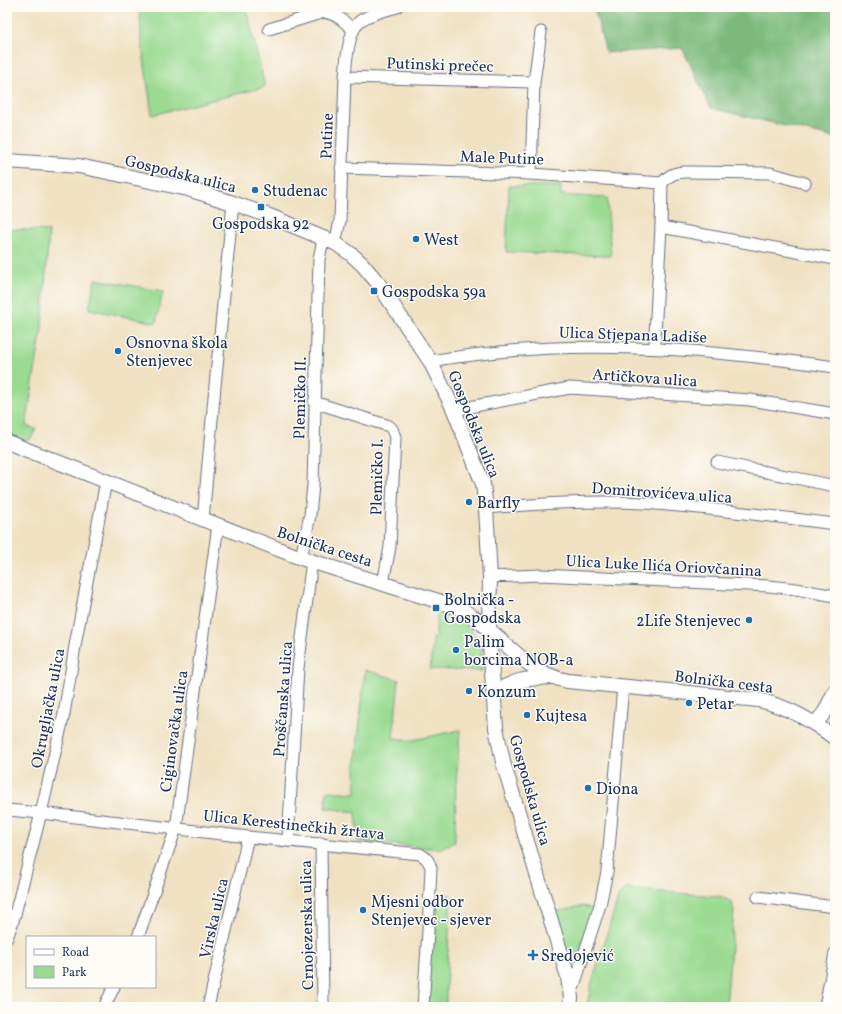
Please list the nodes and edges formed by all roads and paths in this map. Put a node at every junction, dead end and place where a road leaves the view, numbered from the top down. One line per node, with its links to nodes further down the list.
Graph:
1 (398, 7): 3 (street)
2 (269, 29): 3 (street)
3 (353, 30): 5 (street, Putine)
4 (541, 32): 6 (street)
5 (344, 77): 6 (street, Putinski prečec); 8 (street, Putine)
6 (534, 82): 9 (street)
7 (7, 161): 12 (street, Gospodska ulica)
8 (341, 168): 9 (street, Male Putine); 14 (street, Putine)
9 (531, 174): 10 (street, Male Putine)
10 (662, 183): 11 (street); 13 (street)
11 (805, 183)
12 (233, 203): 14 (street, Gospodska ulica); 27 (street)
13 (661, 227): 15 (street); 16 (street)
14 (329, 241): 17 (street, Gospodska ulica); 19 (street, Plemičko II.)
15 (835, 259)
16 (655, 348): 17 (street, Ulica Stjepana Ladiše); 18 (street, Ulica Stjepana Ladiše)
17 (430, 361): 20 (street, Gospodska ulica)
18 (835, 366)
19 (314, 402): 30 (street, Plemičko II.); 32 (street, Plemičko I.)
20 (454, 410): 21 (street, Artičkova ulica); 26 (street, Gospodska ulica)
21 (835, 414)
22 (7, 442): 24 (street, Bolnička cesta)
23 (717, 462): 25 (street)
24 (106, 481): 27 (street, Bolnička cesta); 42 (street, Okrugljačka ulica)
25 (835, 486)
26 (486, 508): 28 (street, Domitrovićeva ulica); 31 (street, Gospodska ulica)
27 (203, 520): 29 (street, Bolnička cesta)
28 (835, 524)
29 (218, 525): 30 (street, Bolnička cesta); 43 (street, Ciginovačka ulica)
30 (307, 559): 32 (street, Bolnička cesta); 45 (street, Proščanska ulica)
31 (490, 577): 33 (street, Ulica Luke Ilića Oriovčanina); 34 (street, Gospodska ulica)
32 (383, 583): 34 (street, Bolnička cesta)
33 (835, 596)
34 (489, 631): 35 (street, Bolnička cesta); 38 (street, Gospodska ulica)
35 (551, 677): 36 (street, Bolnička cesta); 38 (street)
36 (623, 686): 39 (street, Bolnička cesta); 53 (street)
37 (835, 691): 39 (street)
38 (494, 693): 53 (street, Gospodska ulica)
39 (815, 724): 40 (street, Bolnička cesta)
40 (835, 738)
41 (7, 810): 42 (street, Ulica Kerestinečkih žrtava)
42 (41, 813): 43 (street, Ulica Kerestinečkih žrtava); 50 (street, Okrugljačka ulica)
43 (176, 828): 44 (street, Ulica Kerestinečkih žrtava); 49 (street, Ciginovačka ulica)
44 (248, 836): 45 (street, Ulica Kerestinečkih žrtava); 55 (street, Virska ulica)
45 (288, 841): 46 (street, Ulica Kerestinečkih žrtava)
46 (321, 844): 56 (street, Crnojezerska ulica); 57 (street, Ulica Kerestinečkih žrtava)
47 (758, 897): 48 (street)
48 (835, 907)
49 (138, 936)
50 (7, 938)
51 (835, 953): 58 (street)
52 (114, 988): 54 (street)
53 (570, 1002)
54 (104, 1007)
55 (208, 1007)
56 (324, 1007)
57 (423, 1007)
58 (825, 1007)

